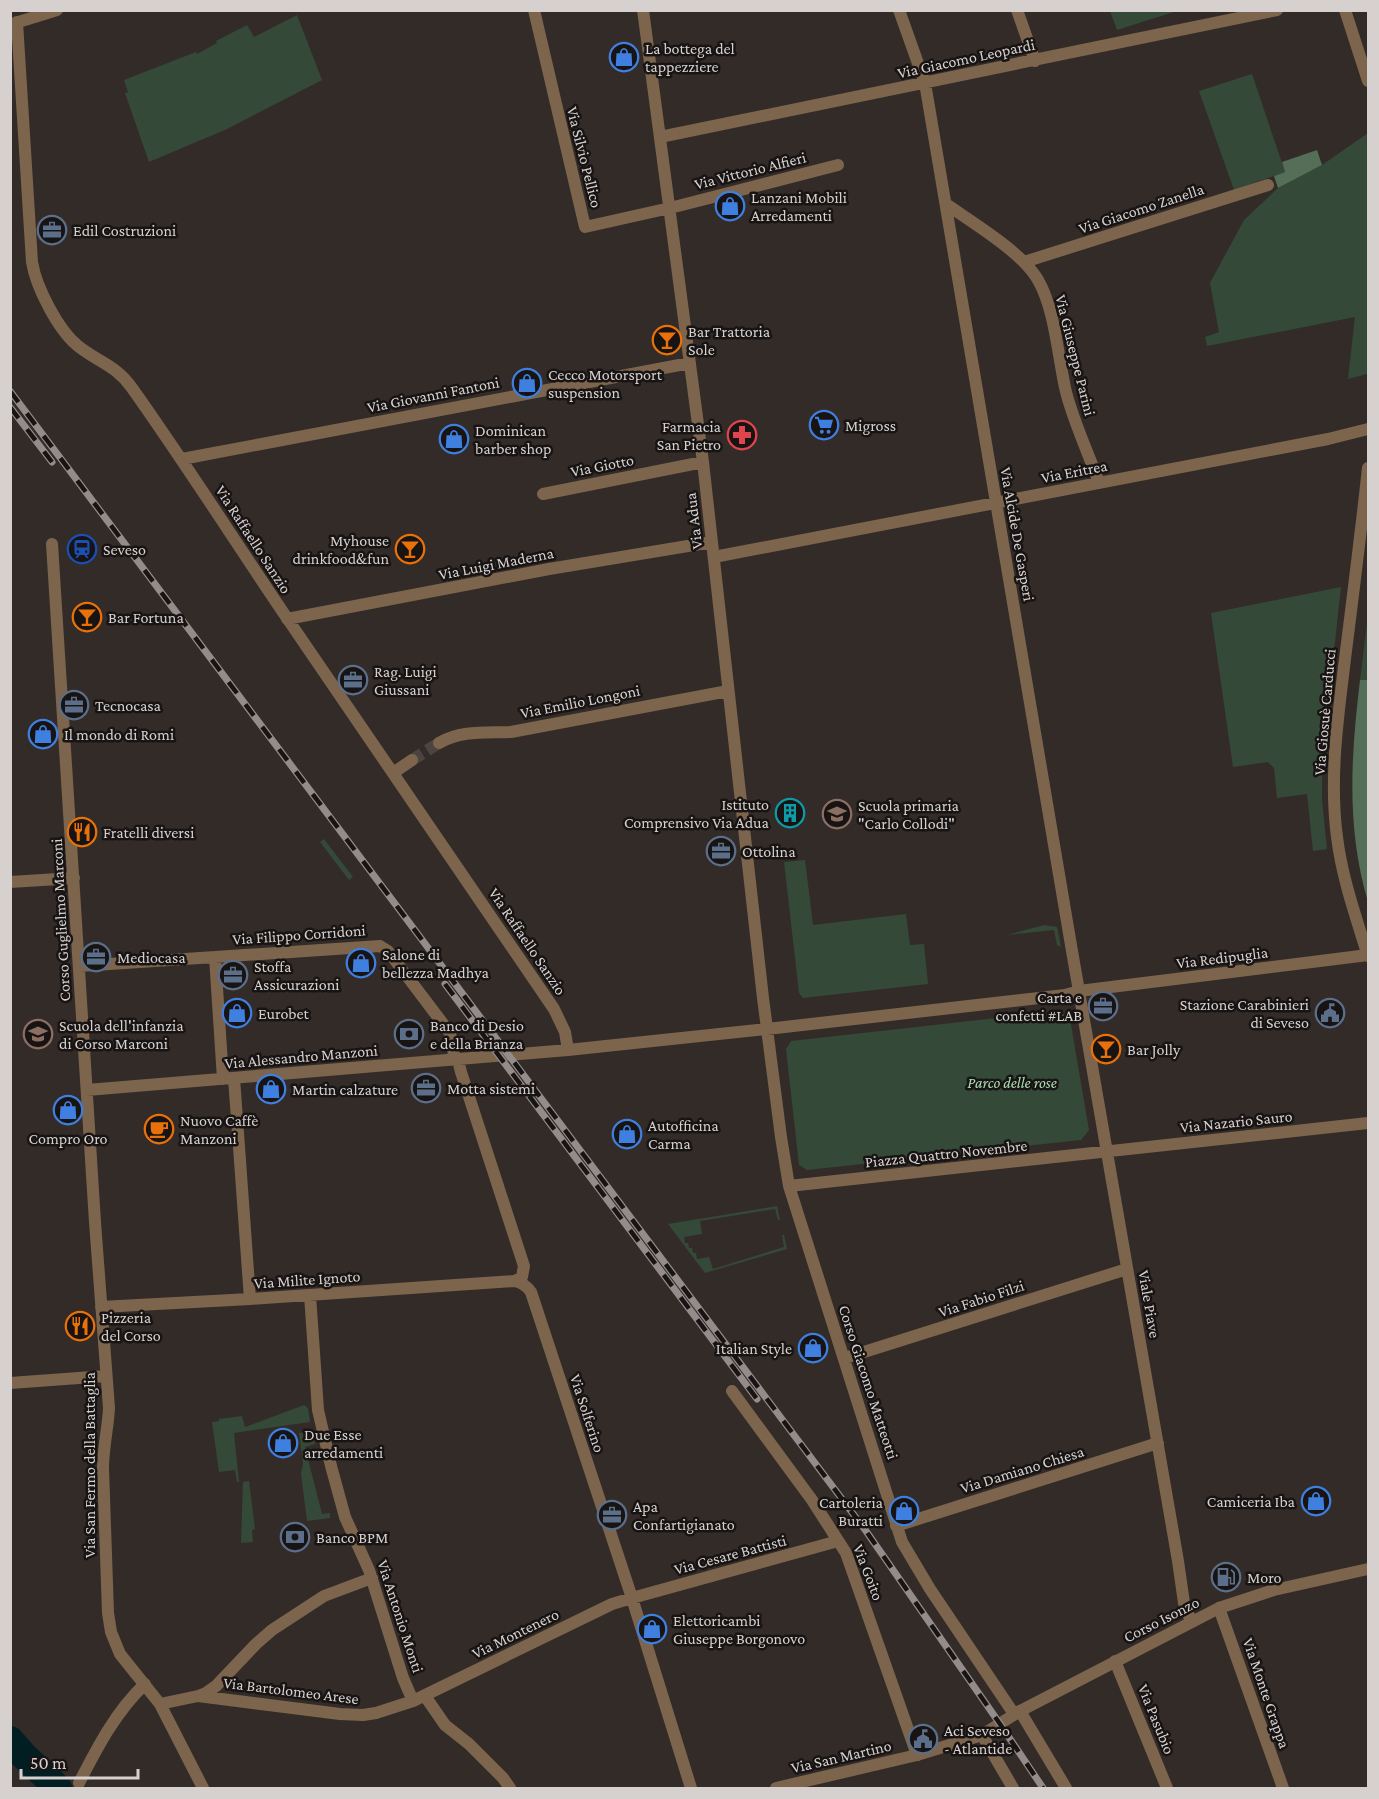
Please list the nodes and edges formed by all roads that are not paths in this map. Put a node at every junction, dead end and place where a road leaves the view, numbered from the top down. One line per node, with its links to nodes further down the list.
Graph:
1 (57, 10): 8 (street)
2 (534, 10): 17 (street, Via Silvio Pellico)
3 (644, 10): 13 (street, Via Adua)
4 (899, 10): 12 (street, Via Alcide De Gasperi)
5 (1017, 10): 10 (street)
6 (1277, 10): 10 (street, Via Giacomo Leopardi)
7 (1345, 10): 11 (street)
8 (32, 13): 9 (street)
9 (14, 23): 21 (street, Via Raffaello Sanzio)
10 (1035, 61): 12 (street, Via Giacomo Leopardi)
11 (1368, 81)
12 (925, 83): 13 (street, Via Giacomo Leopardi); 16 (street, Via Alcide De Gasperi)
13 (660, 137): 17 (street, Via Adua)
14 (838, 165): 17 (street, Via Vittorio Alfieri)
15 (1268, 185): 18 (street, Via Giacomo Zanella)
16 (946, 204): 18 (street, Via Giuseppe Parini); 26 (street, Via Alcide De Gasperi)
17 (670, 208): 19 (street, Via Adua)
18 (1024, 262): 24 (street, Via Giuseppe Parini)
19 (690, 363): 21 (street, Via Giovanni Fantoni); 22 (street, Via Adua)
20 (1368, 429): 24 (street, Via Eritrea)
21 (182, 459): 30 (street, Via Raffaello Sanzio)
22 (703, 462): 25 (street, Via Giotto); 27 (street, Via Adua)
23 (1368, 468): 37 (street, Via Giosuè Carducci)
24 (1099, 483): 26 (street, Via Eritrea)
25 (543, 494)
26 (996, 503): 29 (street, Via Eritrea); 40 (street, Via Alcide De Gasperi)
27 (712, 542): 29 (street, Via Adua); 30 (street, Via Luigi Maderna)
28 (52, 544): 35 (street, Corso Guglielmo Marconi)
29 (714, 557): 31 (street, Via Adua)
30 (287, 619): 34 (street, Via Raffaello Sanzio)
31 (728, 691): 32 (street, Via Emilio Longoni); 41 (street, Via Adua)
32 (439, 743)
33 (412, 760): 34 (street)
34 (393, 773): 42 (street, Via Raffaello Sanzio)
35 (74, 878): 36 (street); 39 (street, Corso Guglielmo Marconi)
36 (10, 882)
37 (1368, 955): 40 (street, Via Redipuglia)
38 (214, 957): 39 (street, Via Filippo Corridoni); 43 (street, Via Filippo Corridoni); 44 (street)
39 (80, 966): 45 (street, Corso Guglielmo Marconi)
40 (1079, 991): 41 (street); 47 (street, Viale Piave)
41 (767, 1029): 42 (street, Via Alessandro Manzoni); 48 (street, Corso Giacomo Matteotti)
42 (568, 1050): 43 (street, Via Alessandro Manzoni)
43 (457, 1060): 44 (street, Via Alessandro Manzoni); 50 (street)
44 (228, 1078): 45 (street, Via Alessandro Manzoni); 52 (street)
45 (87, 1090): 53 (street, Corso Guglielmo Marconi)
46 (1368, 1123): 47 (street, Via Nazario Sauro)
47 (1107, 1151): 48 (street, Piazza Quattro Novembre); 49 (street, Viale Piave)
48 (789, 1186): 54 (street, Corso Giacomo Matteotti)
49 (1127, 1269): 54 (street, Via Fabio Filzi); 58 (street, Viale Piave)
50 (515, 1281): 51 (street, Via Milite Ignoto); 63 (street, Via Solferino)
51 (310, 1295): 52 (street, Via Milite Ignoto); 62 (street, Via Antonio Monti)
52 (250, 1299): 53 (street, Via Milite Ignoto)
53 (100, 1307): 55 (street, Via San Fermo della Battaglia)
54 (845, 1358): 59 (street, Corso Giacomo Matteotti)
55 (106, 1376): 56 (street); 67 (street, Via San Fermo della Battaglia)
56 (10, 1383)
57 (732, 1391): 60 (street, Via Goito)
58 (1158, 1443): 59 (street, Via Damiano Chiesa); 65 (street, Viale Piave)
59 (896, 1526): 71 (street, Corso Giacomo Matteotti)
60 (838, 1541): 63 (street, Via Cesare Battisti); 73 (street, Via Goito)
61 (1368, 1569): 64 (street, Corso Isonzo)
62 (372, 1578): 68 (street); 69 (street, Via Antonio Monti)
63 (632, 1598): 69 (street, Via Montenero); 77 (street, Via Solferino)
64 (1219, 1608): 65 (street, Corso Isonzo); 82 (street, Via Monte Grappa)
65 (1191, 1621): 66 (street, Corso Isonzo)
66 (1115, 1661): 71 (street, Corso Isonzo); 81 (street, Via Pasubio)
67 (145, 1684): 70 (street, Via San Fermo della Battaglia); 74 (street)
68 (198, 1696): 69 (street, Via Bartolomeo Arese); 70 (street)
69 (419, 1698): 75 (street)
70 (160, 1704): 76 (street, Via San Fermo della Battaglia)
71 (1017, 1713): 72 (street, Corso Isonzo); 80 (street, Corso Giacomo Matteotti)
72 (982, 1735): 73 (street, Via San Martino); 79 (street)
73 (917, 1755): 78 (street, Via San Martino)
74 (79, 1783)
75 (509, 1787)
76 (203, 1788)
77 (691, 1788)
78 (776, 1788)
79 (1012, 1788)
80 (1066, 1788)
81 (1167, 1788)
82 (1283, 1788)

